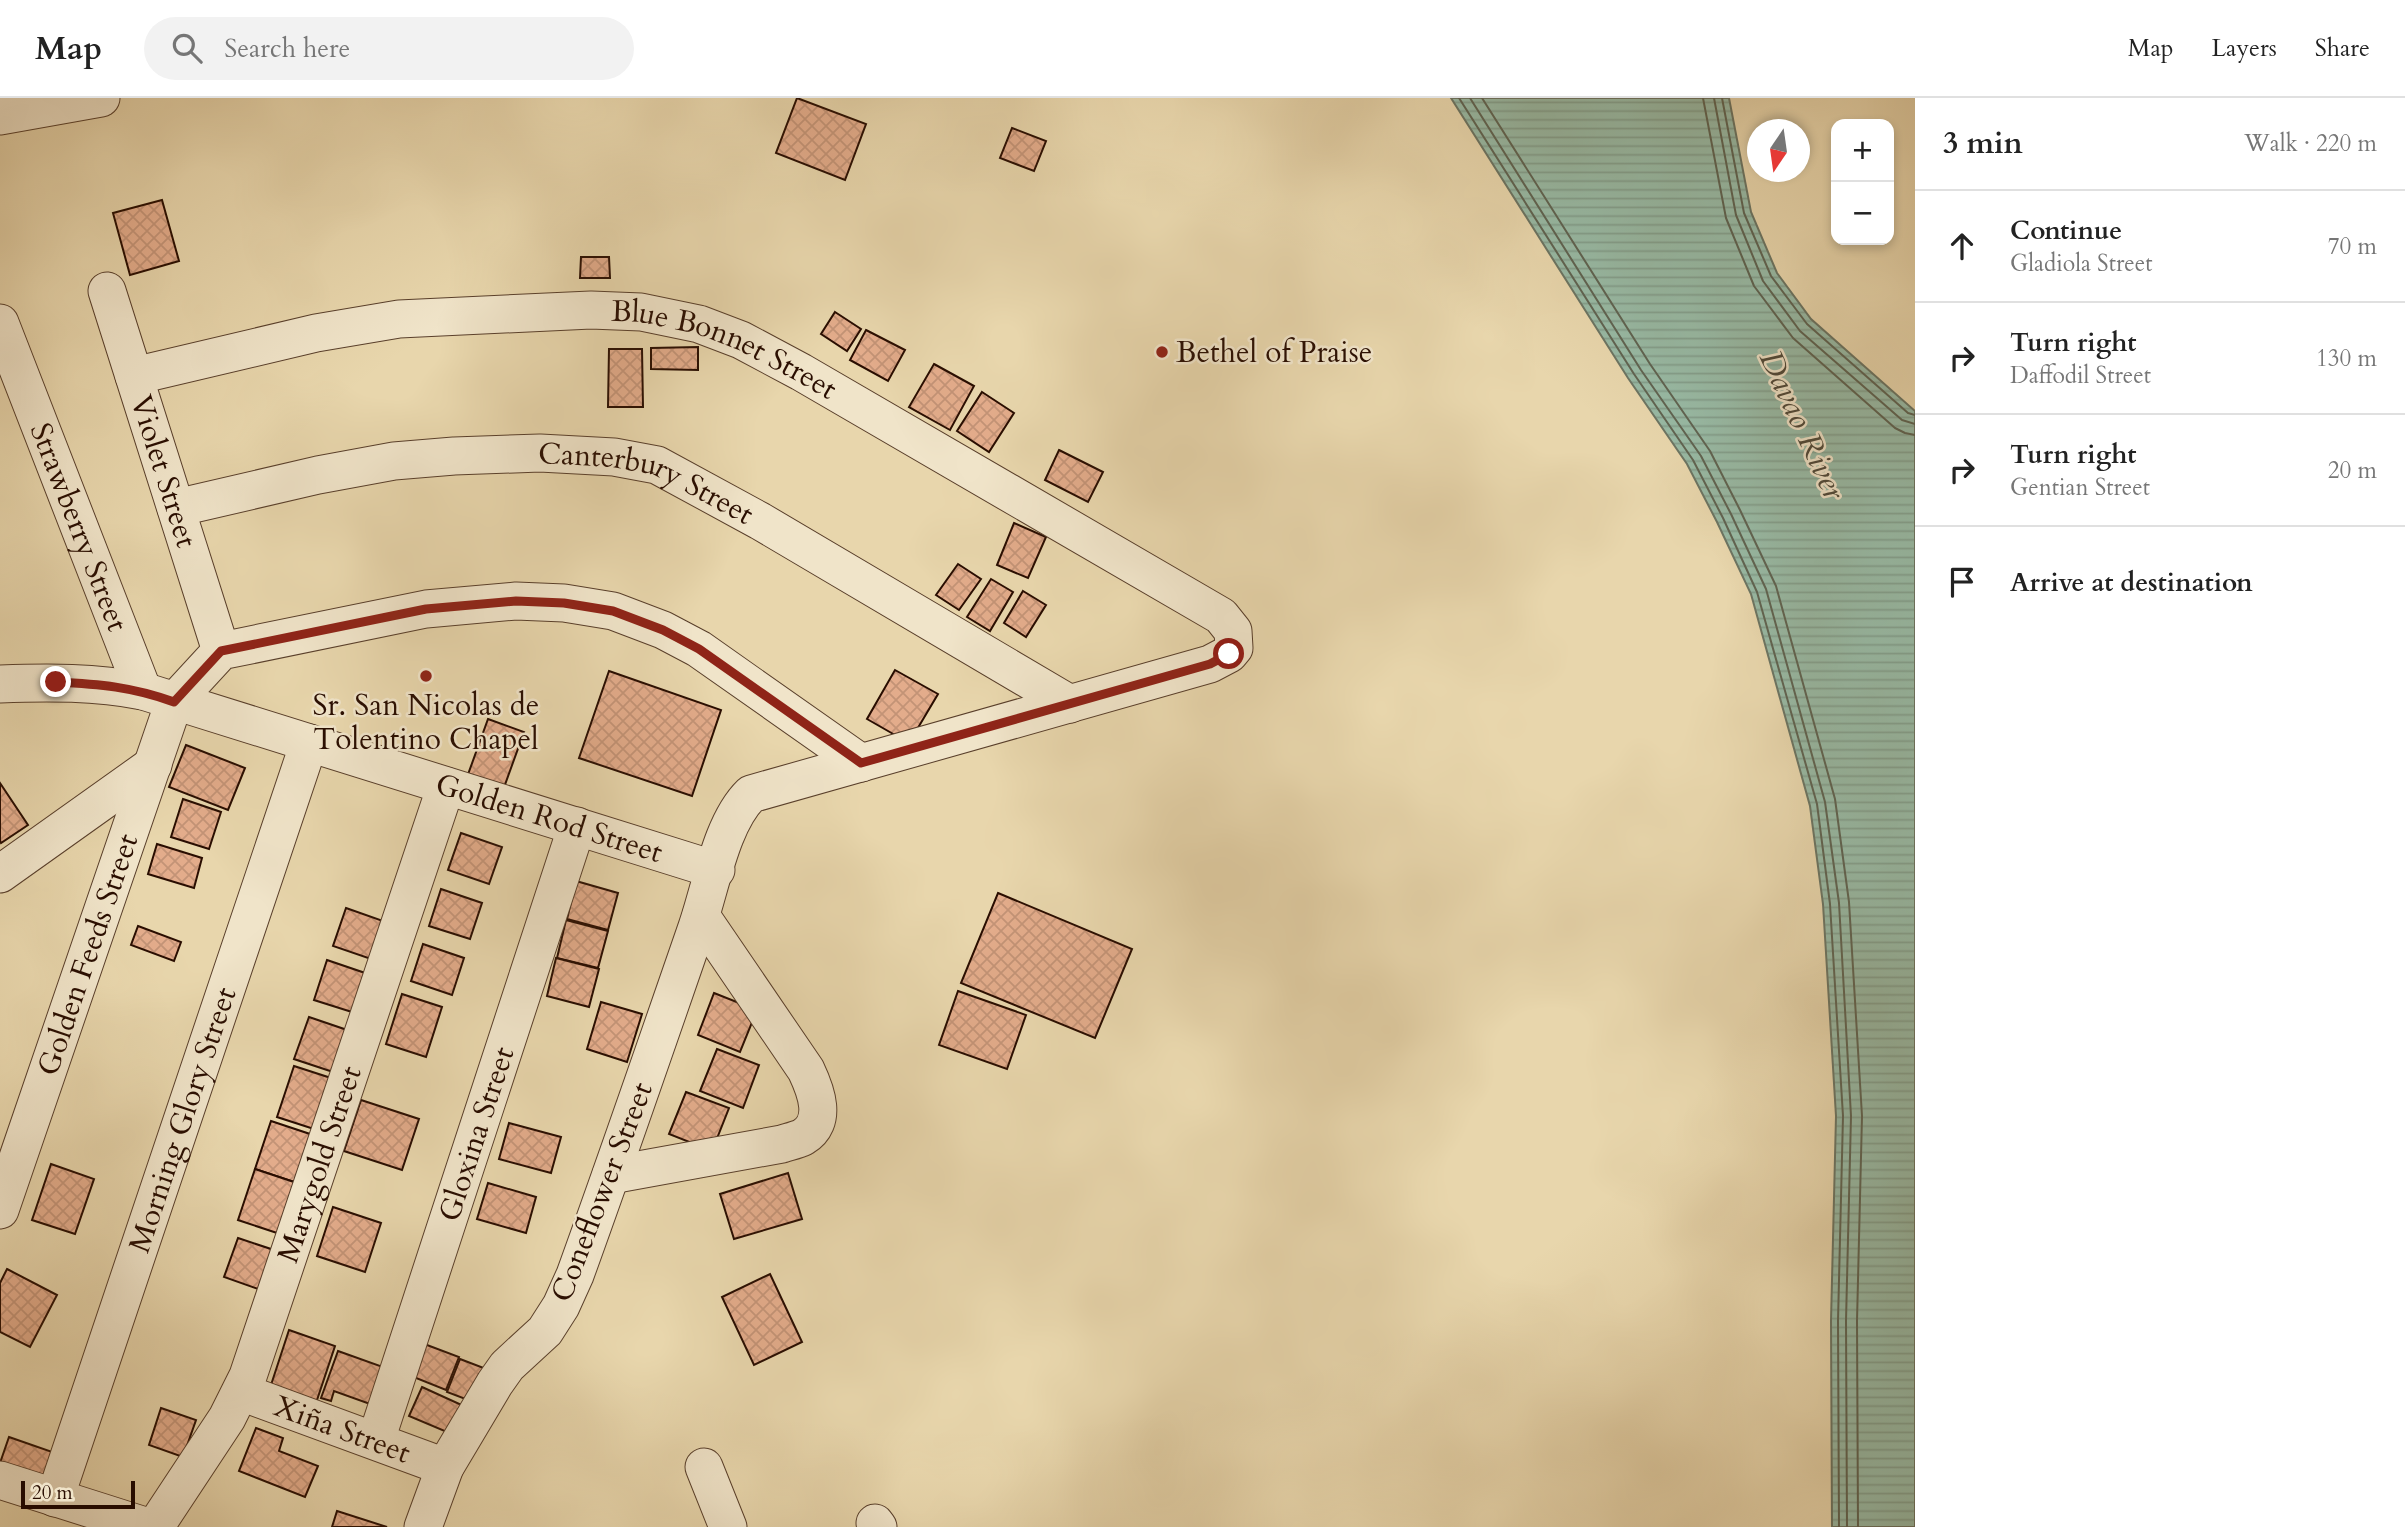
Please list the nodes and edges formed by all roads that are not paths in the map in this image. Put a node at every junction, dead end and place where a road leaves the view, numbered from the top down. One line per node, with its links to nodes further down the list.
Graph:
1 (101, 98): 2 (street)
2 (0, 116)
3 (107, 291): 5 (street, Violet Street)
4 (0, 323): 10 (street, Strawberry Street)
5 (134, 376): 6 (street, Violet Street); 7 (street, Blue Bonnet Street)
6 (176, 508): 8 (street, Violet Street); 11 (street, Canterbury Street)
7 (1234, 648): 11 (street, Coneflower Street)
8 (221, 651): 10 (street); 13 (street)
9 (0, 684): 10 (street, Golden Rod Street)
10 (159, 696): 12 (street, Golden Rod Street); 14 (street, Golden Feeds Street)
11 (1070, 704): 13 (street, Coneflower Street)
12 (309, 743): 15 (street, Golden Rod Street); 27 (street, Morning Glory Street)
13 (861, 763): 17 (street, Coneflower Street)
14 (153, 765): 18 (street); 21 (street, Golden Feeds Street)
15 (446, 786): 16 (street, Golden Rod Street); 22 (street, Marygold Street)
16 (577, 827): 17 (street, Golden Rod Street); 23 (street, Gloxina Street)
17 (716, 870): 19 (street, Coneflower Street)
18 (0, 874)
19 (701, 916): 20 (street, Coneflower Street); 20 (street)
20 (611, 1175): 24 (street, Coneflower Street)
21 (3, 1191)
22 (241, 1392): 23 (street, Xiña Street); 29 (street, Marygold Street)
23 (376, 1440): 24 (street, Xiña Street)
24 (445, 1467): 30 (street, Coneflower Street)
25 (704, 1467): 31 (street)
26 (0, 1480): 27 (street)
27 (55, 1498): 28 (street)
28 (148, 1527)
29 (155, 1527)
30 (423, 1527)
31 (728, 1527)

